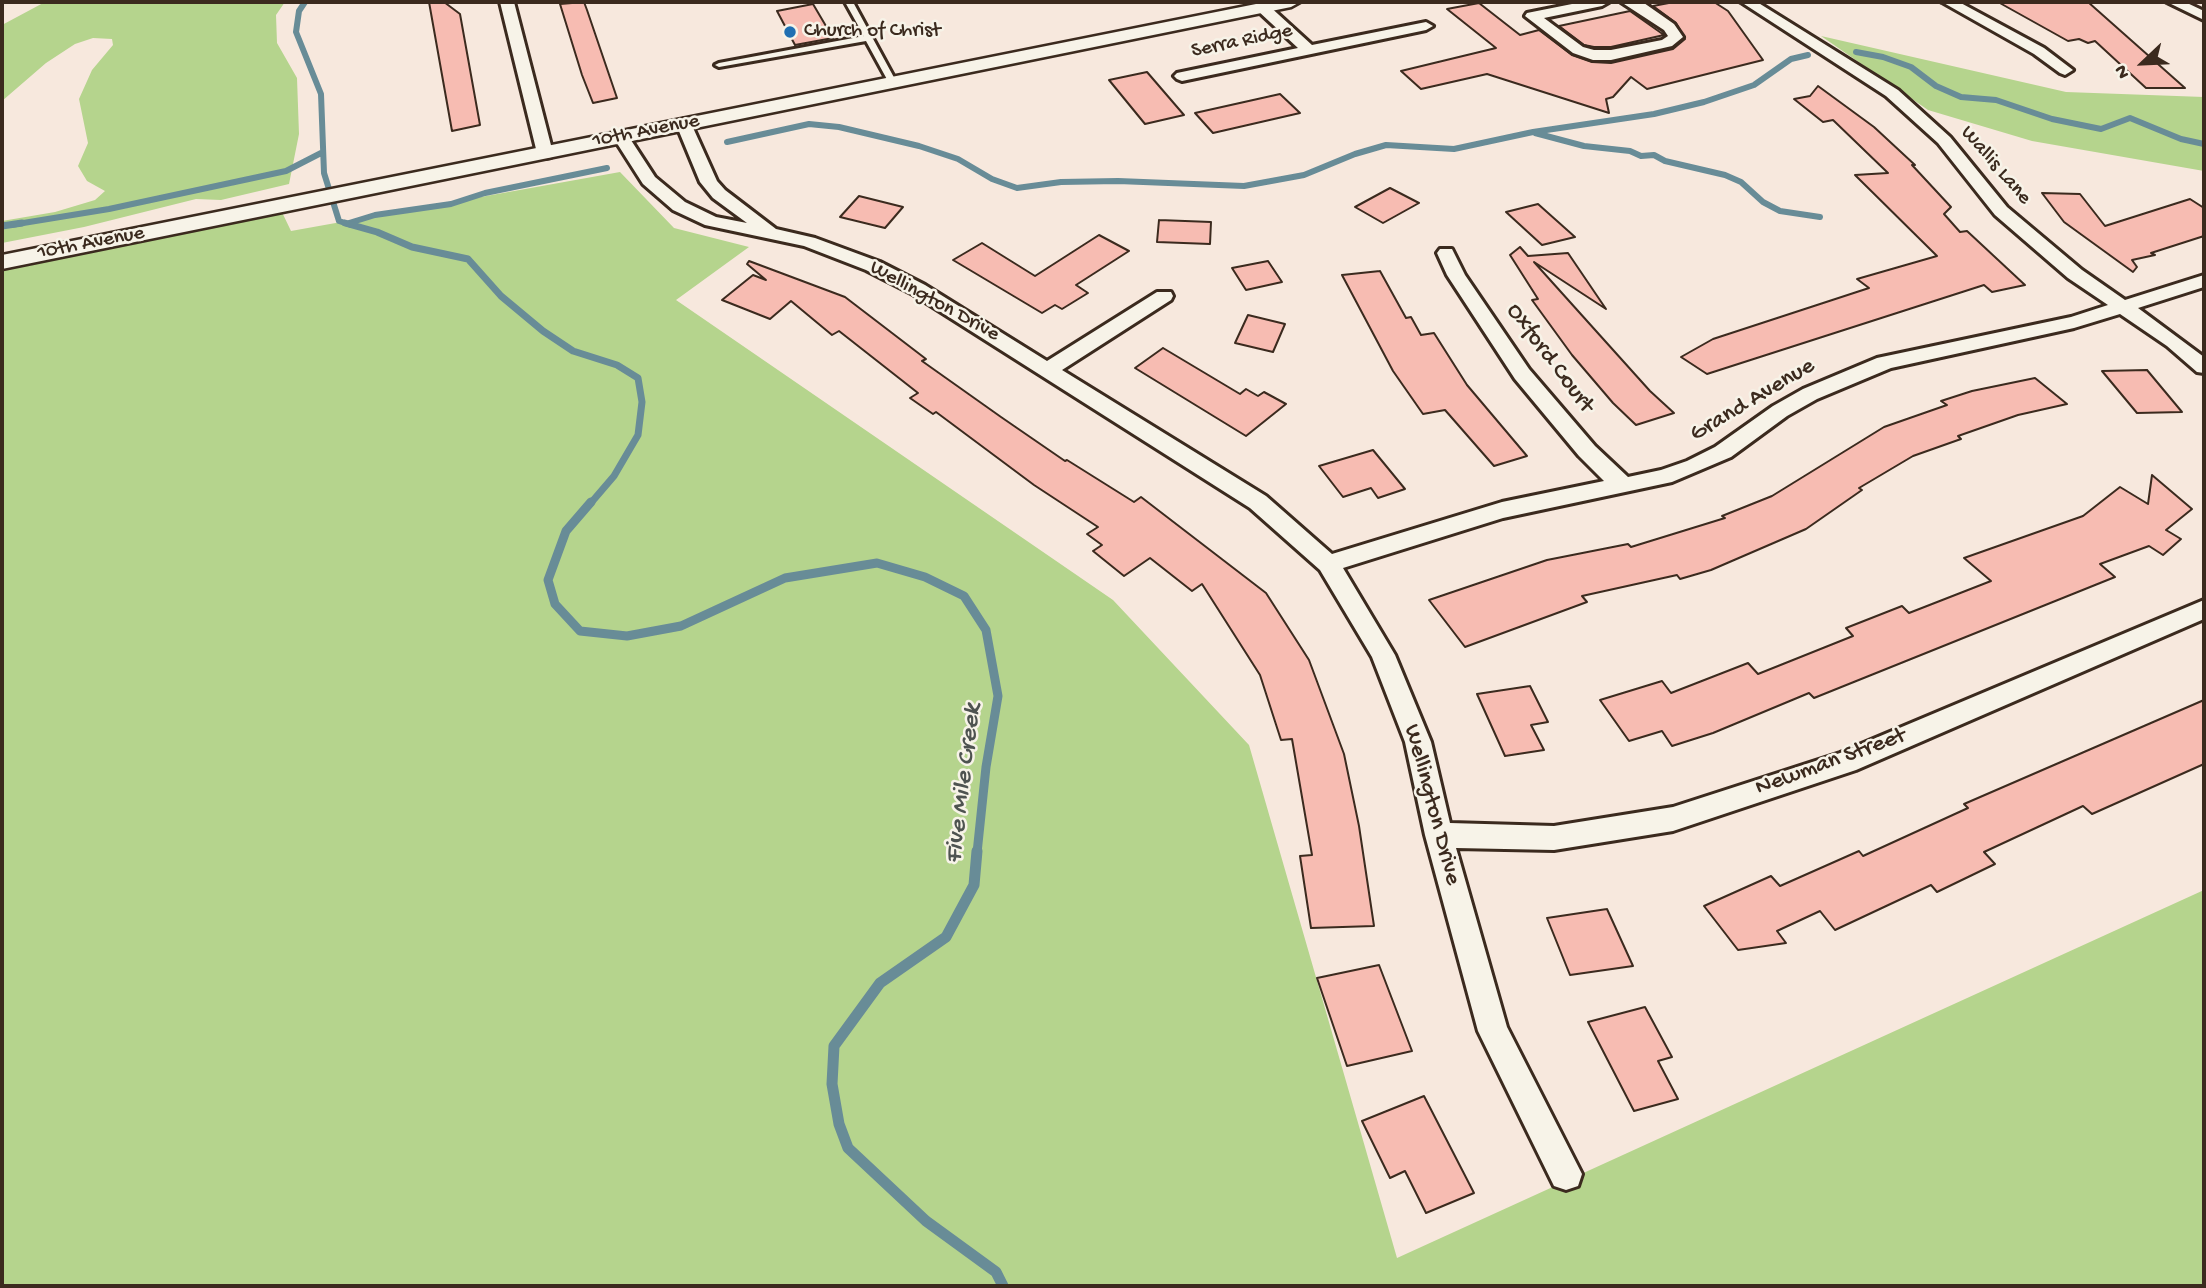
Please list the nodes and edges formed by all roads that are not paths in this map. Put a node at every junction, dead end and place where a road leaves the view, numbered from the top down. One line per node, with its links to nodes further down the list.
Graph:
1 (507, 2): 20 (street)
2 (849, 2): 12 (lane)
3 (1291, 2): 9 (street, 10th Avenue)
4 (1602, 2): 5 (street)
5 (1628, 2)
6 (1748, 2): 26 (street, Wallis Lane)
7 (1949, 2): 15 (street)
8 (2174, 2): 10 (street)
9 (1262, 7): 13 (street, Serra Ridge); 17 (street, 10th Avenue)
10 (2204, 16)
11 (1426, 26): 13 (street, Serra Ridge)
12 (868, 38): 14 (lane); 17 (lane)
13 (1309, 50): 16 (street, Serra Ridge)
14 (719, 65)
15 (2065, 69)
16 (1182, 76)
17 (893, 83): 18 (street, 10th Avenue)
18 (684, 124): 19 (street, 10th Avenue); 21 (street, Wellington Drive)
19 (621, 137): 20 (street, 10th Avenue); 21 (street, Wellington Drive)
20 (545, 153): 23 (street, 10th Avenue)
21 (774, 234): 28 (street, Wellington Drive)
22 (1446, 253): 29 (street, Oxford Court)
23 (2, 261)
24 (2204, 281): 26 (street, Grand Avenue)
25 (1164, 296): 28 (street)
26 (2121, 306): 27 (street, Wallis Lane); 29 (street, Grand Avenue)
27 (2204, 367)
28 (1049, 369): 30 (street, Wellington Drive)
29 (1625, 486): 30 (street, Grand Avenue)
30 (1328, 564): 32 (street, Wellington Drive)
31 (2204, 609): 32 (street, Newman Street)
32 (1439, 835): 33 (street, Wellington Drive)
33 (1566, 1174)

